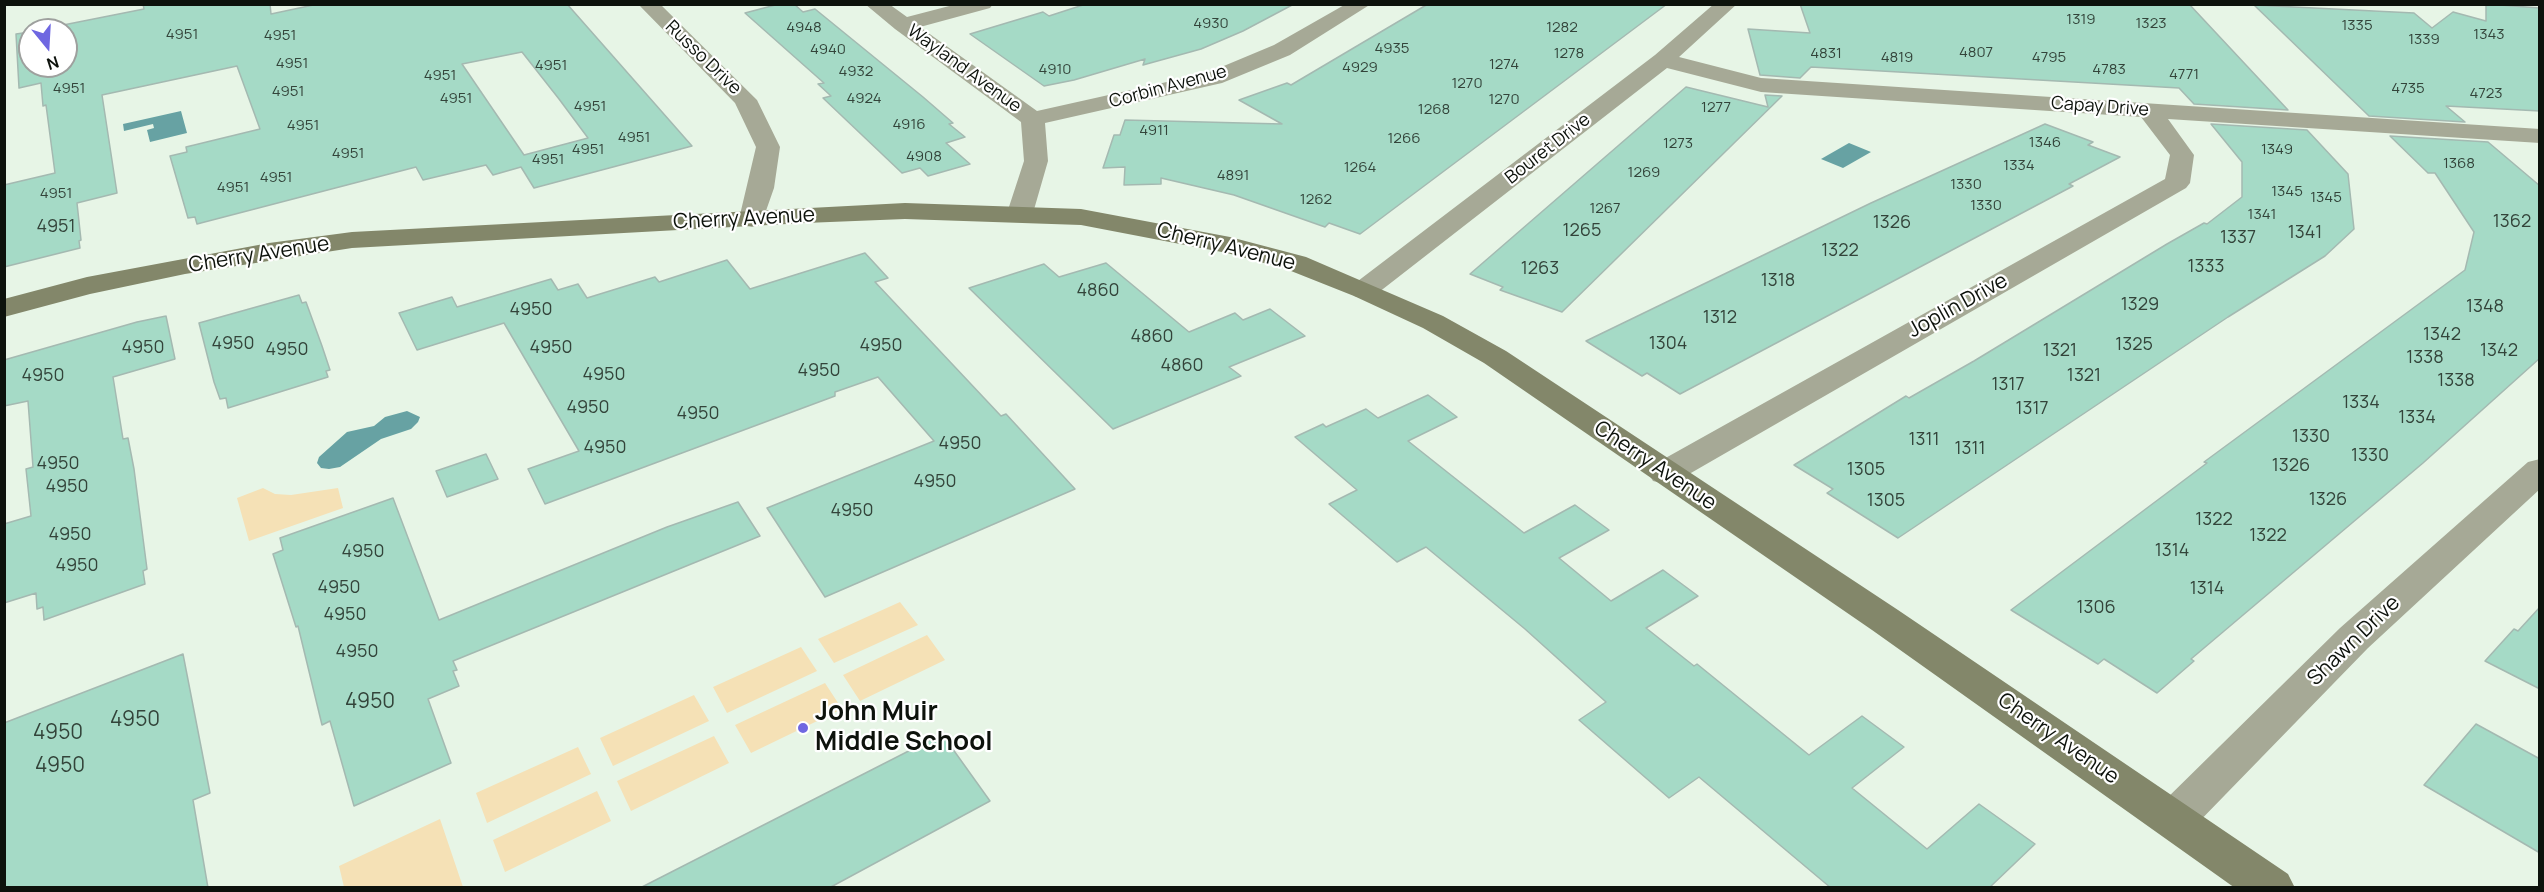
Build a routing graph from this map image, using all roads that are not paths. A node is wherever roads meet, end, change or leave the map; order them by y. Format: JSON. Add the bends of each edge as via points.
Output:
{"nodes":[{"id":1,"x":648,"y":4,"type":"edge"},
{"id":2,"x":875,"y":4,"type":"edge"},
{"id":3,"x":983,"y":4,"type":"edge"},
{"id":4,"x":1361,"y":4,"type":"edge"},
{"id":5,"x":1727,"y":4,"type":"edge"},
{"id":6,"x":902,"y":25,"type":"junction"},
{"id":7,"x":1663,"y":60,"type":"junction"},
{"id":8,"x":2146,"y":110,"type":"junction"},
{"id":9,"x":1034,"y":119,"type":"junction"},
{"id":10,"x":2539,"y":136,"type":"edge"},
{"id":11,"x":1020,"y":213,"type":"junction"},
{"id":12,"x":752,"y":219,"type":"junction"},
{"id":13,"x":1364,"y":290,"type":"junction"},
{"id":14,"x":4,"y":308,"type":"edge"},
{"id":15,"x":2540,"y":470,"type":"edge"},
{"id":16,"x":1665,"y":473,"type":"junction"},
{"id":17,"x":2174,"y":819,"type":"junction"},
{"id":18,"x":2272,"y":888,"type":"edge"}],
"edges":[{"from":1,"to":12,"type":"street","name":"Russo Drive","via":[[745,100],[768,147]]},
{"from":2,"to":6,"type":"street","name":"Wayland Avenue"},
{"from":3,"to":6,"type":"street"},
{"from":4,"to":9,"type":"street","name":"Corbin Avenue","via":[[1282,50],[1214,78]]},
{"from":5,"to":7,"type":"street","name":"Bouret Drive"},
{"from":6,"to":9,"type":"street","name":"Wayland Avenue"},
{"from":7,"to":8,"type":"street","name":"Capay Drive","via":[[1761,85]]},
{"from":7,"to":13,"type":"street","name":"Bouret Drive"},
{"from":8,"to":10,"type":"street","name":"Capay Drive"},
{"from":8,"to":16,"type":"street","name":"Joplin Drive","via":[[2182,155],[2177,183]]},
{"from":9,"to":11,"type":"street","name":"Wayland Avenue","via":[[1036,161]]},
{"from":11,"to":12,"type":"street","name":"Cherry Avenue","via":[[905,211]]},
{"from":11,"to":13,"type":"street","name":"Cherry Avenue","via":[[1081,217],[1184,235],[1296,263]]},
{"from":12,"to":14,"type":"street","name":"Cherry Avenue","via":[[352,240],[185,266]]},
{"from":13,"to":16,"type":"street","name":"Cherry Avenue","via":[[1495,357]]},
{"from":15,"to":17,"type":"street","name":"Shawn Drive","via":[[2354,638]]},
{"from":16,"to":17,"type":"street","name":"Cherry Avenue"},
{"from":17,"to":18,"type":"street","name":"Cherry Avenue"}]}
